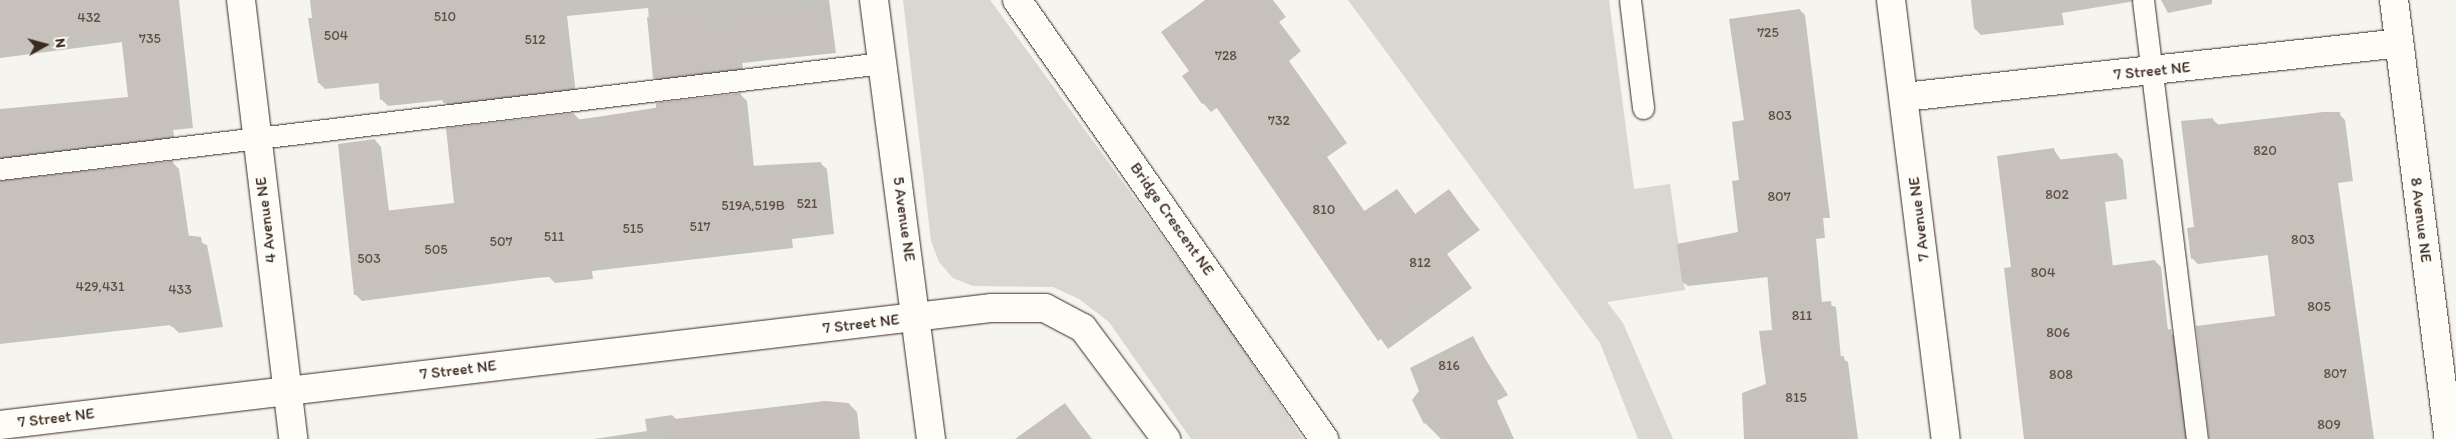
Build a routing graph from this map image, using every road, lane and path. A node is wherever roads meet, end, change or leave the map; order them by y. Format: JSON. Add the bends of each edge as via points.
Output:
{"nodes":[{"id":1,"x":241,"y":0,"type":"edge"},
{"id":2,"x":874,"y":0,"type":"edge"},
{"id":3,"x":1017,"y":0,"type":"edge"},
{"id":4,"x":1630,"y":0,"type":"edge"},
{"id":5,"x":1891,"y":0,"type":"edge"},
{"id":6,"x":2143,"y":0,"type":"edge"},
{"id":7,"x":2394,"y":0,"type":"edge"},
{"id":8,"x":2399,"y":43,"type":"junction"},
{"id":9,"x":882,"y":63,"type":"junction"},
{"id":10,"x":2152,"y":72,"type":"junction"},
{"id":11,"x":1904,"y":97,"type":"junction"},
{"id":12,"x":1643,"y":108,"type":"dead end"},
{"id":13,"x":256,"y":137,"type":"junction"},
{"id":14,"x":0,"y":169,"type":"edge"},
{"id":15,"x":917,"y":317,"type":"junction"},
{"id":16,"x":287,"y":390,"type":"junction"},
{"id":17,"x":0,"y":425,"type":"edge"},
{"id":18,"x":293,"y":439,"type":"edge"},
{"id":19,"x":931,"y":439,"type":"edge"},
{"id":20,"x":1166,"y":439,"type":"edge"},
{"id":21,"x":1324,"y":439,"type":"edge"},
{"id":22,"x":1946,"y":439,"type":"edge"},
{"id":23,"x":2197,"y":439,"type":"edge"},
{"id":24,"x":2449,"y":439,"type":"edge"}],
"edges":[{"from":1,"to":13,"type":"street","name":"4 Avenue NE"},
{"from":2,"to":9,"type":"street","name":"5 Avenue NE"},
{"from":3,"to":21,"type":"street","name":"Bridge Crescent NE"},
{"from":4,"to":12,"type":"lane"},
{"from":5,"to":11,"type":"street","name":"7 Avenue NE"},
{"from":6,"to":10,"type":"lane"},
{"from":7,"to":8,"type":"street","name":"8 Avenue NE"},
{"from":8,"to":10,"type":"street","name":"7 Street NE"},
{"from":8,"to":24,"type":"street","name":"8 Avenue NE"},
{"from":9,"to":13,"type":"lane"},
{"from":9,"to":15,"type":"street","name":"5 Avenue NE"},
{"from":10,"to":11,"type":"street","name":"7 Street NE"},
{"from":10,"to":23,"type":"lane"},
{"from":11,"to":22,"type":"street","name":"7 Avenue NE"},
{"from":13,"to":14,"type":"lane"},
{"from":13,"to":16,"type":"street","name":"4 Avenue NE"},
{"from":15,"to":16,"type":"street","name":"7 Street NE"},
{"from":15,"to":19,"type":"street","name":"5 Avenue NE"},
{"from":15,"to":20,"type":"street","via":[[992,308],[1045,308],[1083,328]]},
{"from":16,"to":17,"type":"street","name":"7 Street NE"},
{"from":16,"to":18,"type":"street","name":"4 Avenue NE"}]}
